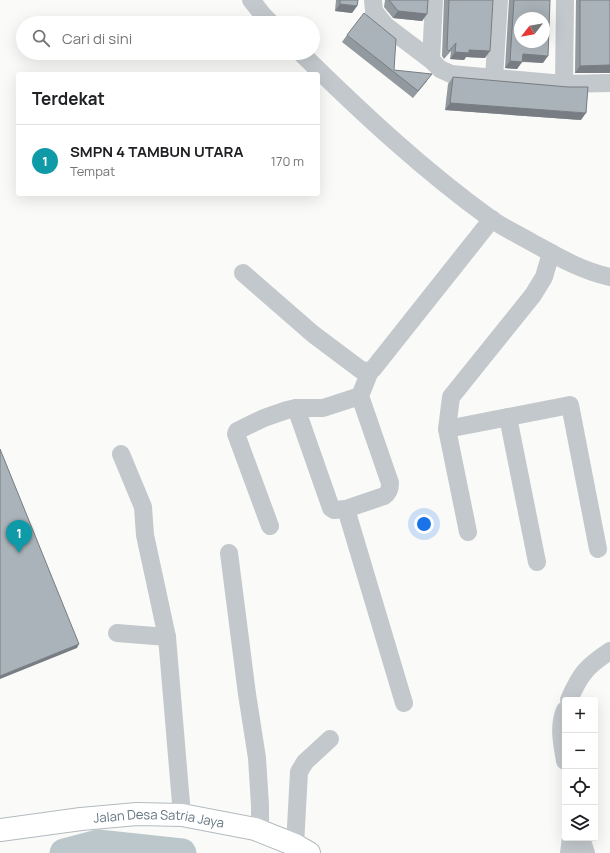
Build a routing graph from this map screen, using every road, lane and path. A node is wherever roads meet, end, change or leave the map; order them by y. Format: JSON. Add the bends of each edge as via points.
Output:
{"nodes":[{"id":1,"x":251,"y":0,"type":"edge"},
{"id":2,"x":373,"y":0,"type":"edge"},
{"id":3,"x":434,"y":0,"type":"edge"},
{"id":4,"x":498,"y":0,"type":"edge"},
{"id":5,"x":565,"y":0,"type":"edge"},
{"id":6,"x":264,"y":16,"type":"edge"},
{"id":7,"x":308,"y":60,"type":"edge"},
{"id":8,"x":431,"y":60,"type":"junction"},
{"id":9,"x":494,"y":78,"type":"junction"},
{"id":10,"x":564,"y":84,"type":"junction"},
{"id":11,"x":610,"y":84,"type":"edge"},
{"id":12,"x":492,"y":220,"type":"junction"},
{"id":13,"x":550,"y":253,"type":"junction"},
{"id":14,"x":243,"y":273,"type":"dead end"},
{"id":15,"x":610,"y":277,"type":"edge"},
{"id":16,"x":370,"y":370,"type":"junction"},
{"id":17,"x":360,"y":396,"type":"junction"},
{"id":18,"x":296,"y":408,"type":"junction"},
{"id":19,"x":508,"y":417,"type":"junction"},
{"id":20,"x":448,"y":429,"type":"junction"},
{"id":21,"x":121,"y":454,"type":"dead end"},
{"id":22,"x":346,"y":509,"type":"junction"},
{"id":23,"x":270,"y":526,"type":"dead end"},
{"id":24,"x":468,"y":532,"type":"dead end"},
{"id":25,"x":598,"y":549,"type":"dead end"},
{"id":26,"x":229,"y":553,"type":"dead end"},
{"id":27,"x":537,"y":562,"type":"dead end"},
{"id":28,"x":117,"y":634,"type":"dead end"},
{"id":29,"x":167,"y":637,"type":"junction"},
{"id":30,"x":610,"y":650,"type":"edge"},
{"id":31,"x":570,"y":697,"type":"edge"},
{"id":32,"x":404,"y":703,"type":"dead end"},
{"id":33,"x":562,"y":717,"type":"edge"},
{"id":34,"x":330,"y":739,"type":"dead end"},
{"id":35,"x":562,"y":741,"type":"edge"},
{"id":36,"x":182,"y":814,"type":"junction"},
{"id":37,"x":1,"y":827,"type":"edge"},
{"id":38,"x":260,"y":831,"type":"junction"},
{"id":39,"x":571,"y":841,"type":"edge"},
{"id":40,"x":582,"y":841,"type":"edge"},
{"id":41,"x":302,"y":849,"type":"edge"},
{"id":42,"x":569,"y":853,"type":"edge"},
{"id":43,"x":586,"y":853,"type":"edge"}],
"edges":[{"from":1,"to":6,"type":"street"},
{"from":2,"to":8,"type":"street","via":[[374,11],[386,26]]},
{"from":3,"to":8,"type":"street"},
{"from":4,"to":9,"type":"street"},
{"from":5,"to":10,"type":"street"},
{"from":7,"to":12,"type":"street","via":[[424,166]]},
{"from":8,"to":9,"type":"street","via":[[440,69],[451,74]]},
{"from":9,"to":10,"type":"street"},
{"from":10,"to":11,"type":"street"},
{"from":12,"to":13,"type":"street"},
{"from":12,"to":16,"type":"street"},
{"from":13,"to":15,"type":"street","via":[[566,262]]},
{"from":13,"to":20,"type":"street","via":[[544,277],[533,295],[451,397]]},
{"from":14,"to":16,"type":"street","via":[[313,334],[362,370]]},
{"from":16,"to":17,"type":"street"},
{"from":17,"to":18,"type":"street","via":[[323,408]]},
{"from":17,"to":22,"type":"street","via":[[390,488],[384,496]]},
{"from":18,"to":22,"type":"street","via":[[331,508]]},
{"from":18,"to":23,"type":"street","via":[[264,418],[236,433]]},
{"from":19,"to":20,"type":"street"},
{"from":19,"to":25,"type":"street","via":[[570,405]]},
{"from":19,"to":27,"type":"street"},
{"from":20,"to":24,"type":"street"},
{"from":21,"to":29,"type":"street","via":[[143,507],[145,535]]},
{"from":22,"to":32,"type":"street"},
{"from":26,"to":38,"type":"street","via":[[257,758]]},
{"from":28,"to":29,"type":"street"},
{"from":29,"to":36,"type":"street"},
{"from":30,"to":31,"type":"street","via":[[583,672]]},
{"from":33,"to":35,"type":"street"},
{"from":34,"to":41,"type":"street","via":[[305,762],[299,772]]},
{"from":36,"to":37,"type":"street","name":"Jalan Desa Satria Jaya","via":[[137,814]]},
{"from":36,"to":38,"type":"street","name":"Jalan Desa Satria Jaya"},
{"from":38,"to":41,"type":"street","name":"Jalan Desa Satria Jaya"},
{"from":39,"to":42,"type":"street"},
{"from":40,"to":43,"type":"street"}]}
